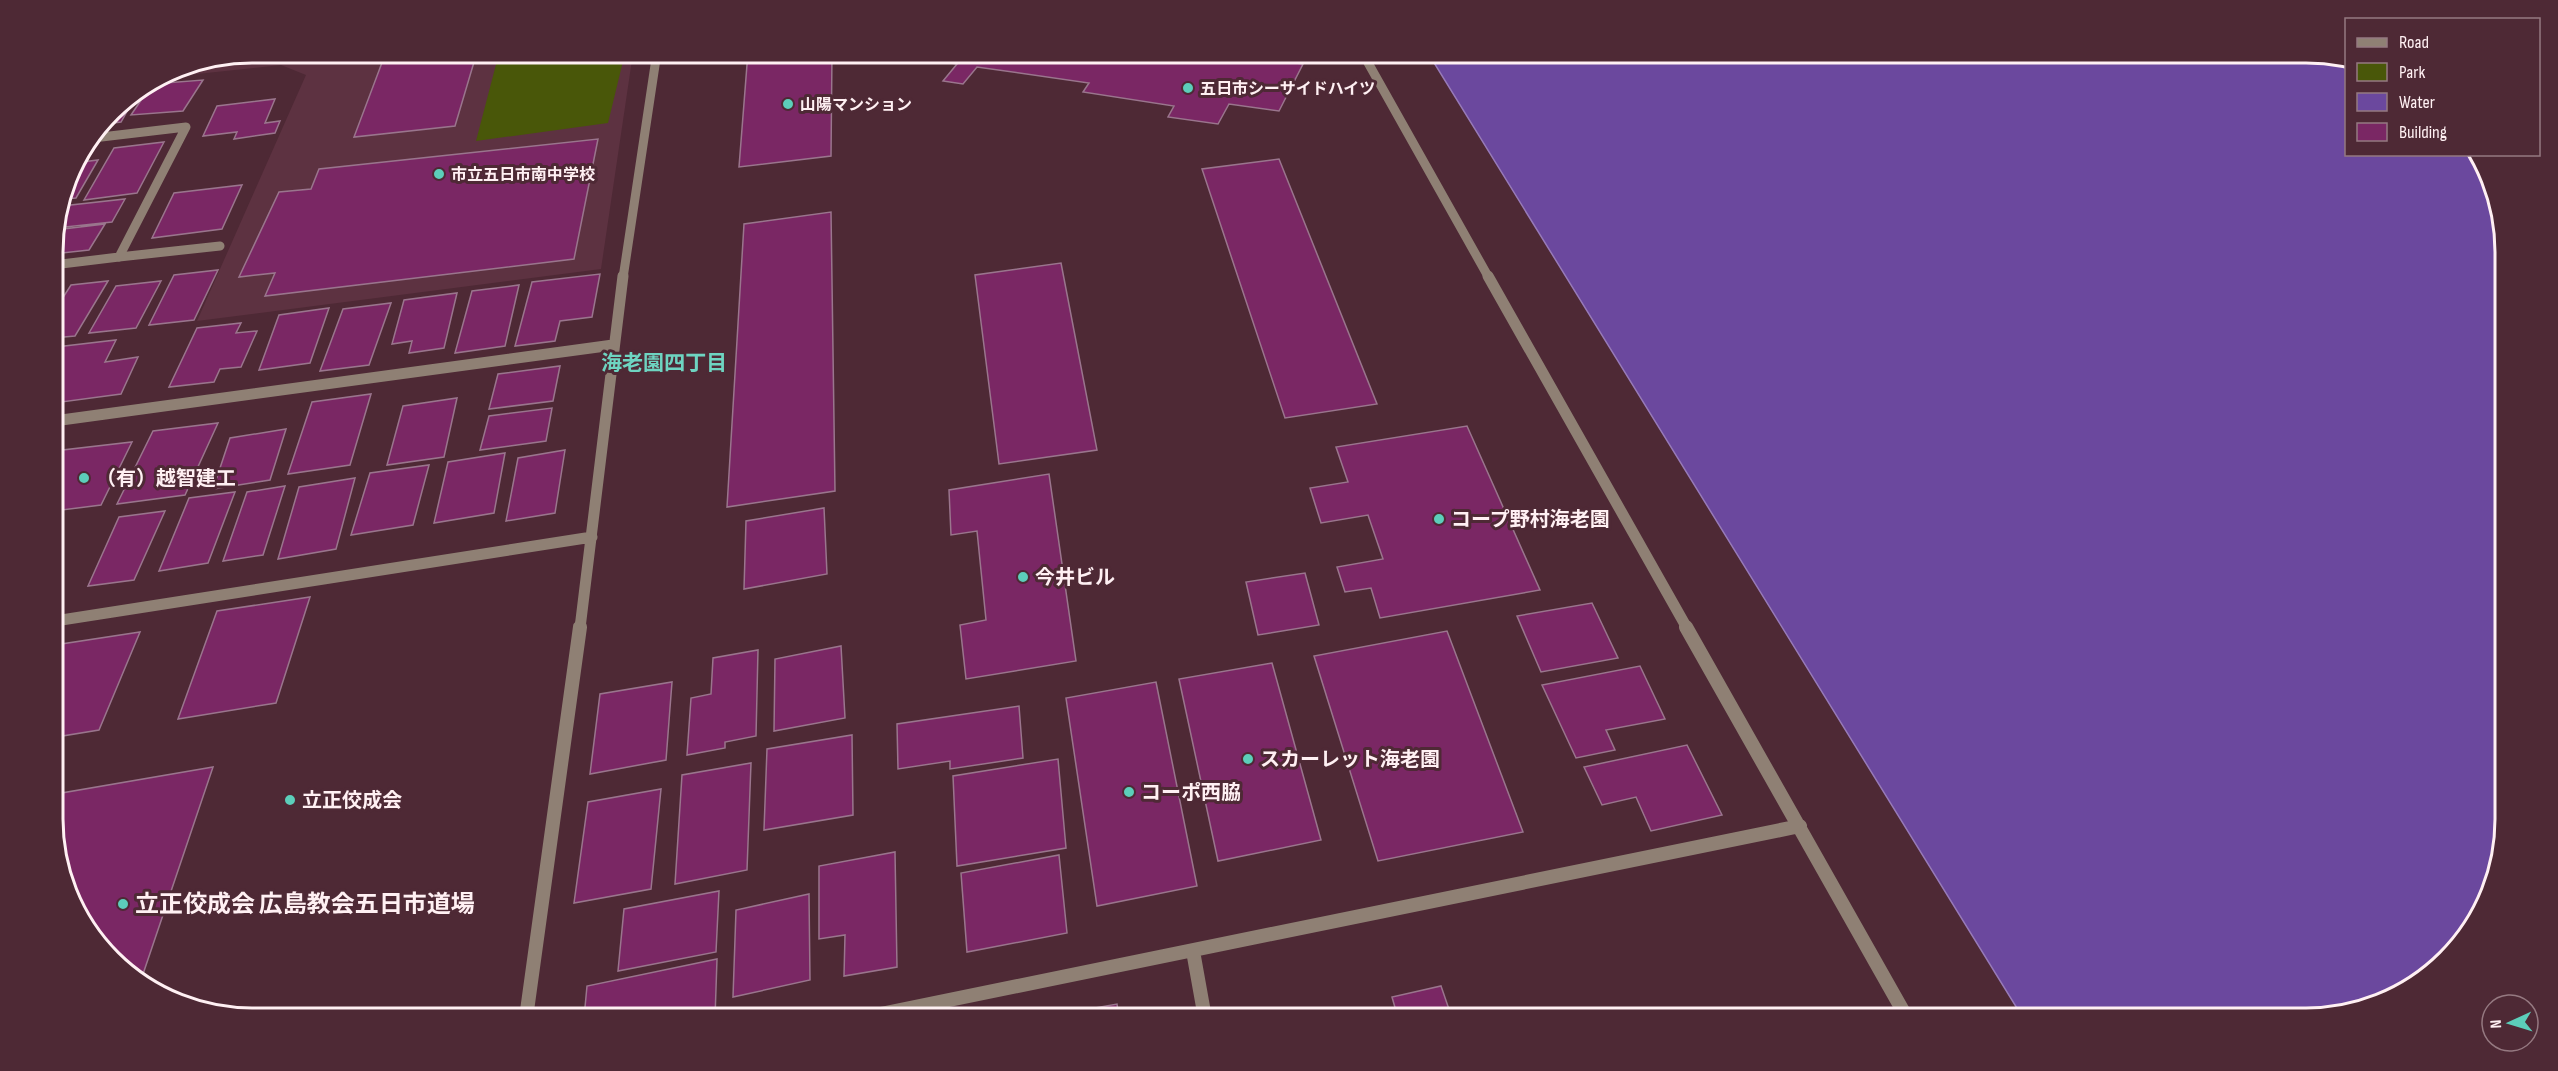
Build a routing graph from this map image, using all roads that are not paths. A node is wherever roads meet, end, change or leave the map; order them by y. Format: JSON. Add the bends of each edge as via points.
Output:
{"nodes":[{"id":1,"x":655,"y":63,"type":"edge"},
{"id":2,"x":1368,"y":63,"type":"edge"},
{"id":3,"x":102,"y":137,"type":"edge"},
{"id":4,"x":220,"y":246,"type":"dead end"},
{"id":5,"x":119,"y":257,"type":"junction"},
{"id":6,"x":63,"y":264,"type":"edge"},
{"id":7,"x":613,"y":345,"type":"junction"},
{"id":8,"x":63,"y":420,"type":"edge"},
{"id":9,"x":592,"y":537,"type":"junction"},
{"id":10,"x":63,"y":620,"type":"edge"},
{"id":11,"x":1800,"y":826,"type":"junction"},
{"id":12,"x":1193,"y":951,"type":"junction"},
{"id":13,"x":527,"y":1008,"type":"edge"},
{"id":14,"x":911,"y":1008,"type":"edge"},
{"id":15,"x":1203,"y":1008,"type":"edge"},
{"id":16,"x":1901,"y":1008,"type":"edge"}],
"edges":[{"from":1,"to":7,"type":"street"},
{"from":2,"to":11,"type":"street"},
{"from":3,"to":5,"type":"street","via":[[186,127]]},
{"from":4,"to":5,"type":"street"},
{"from":5,"to":6,"type":"street"},
{"from":7,"to":8,"type":"street"},
{"from":7,"to":9,"type":"street"},
{"from":9,"to":10,"type":"street"},
{"from":9,"to":13,"type":"street"},
{"from":11,"to":12,"type":"street"},
{"from":11,"to":16,"type":"street"},
{"from":12,"to":14,"type":"street"},
{"from":12,"to":15,"type":"street"}]}
